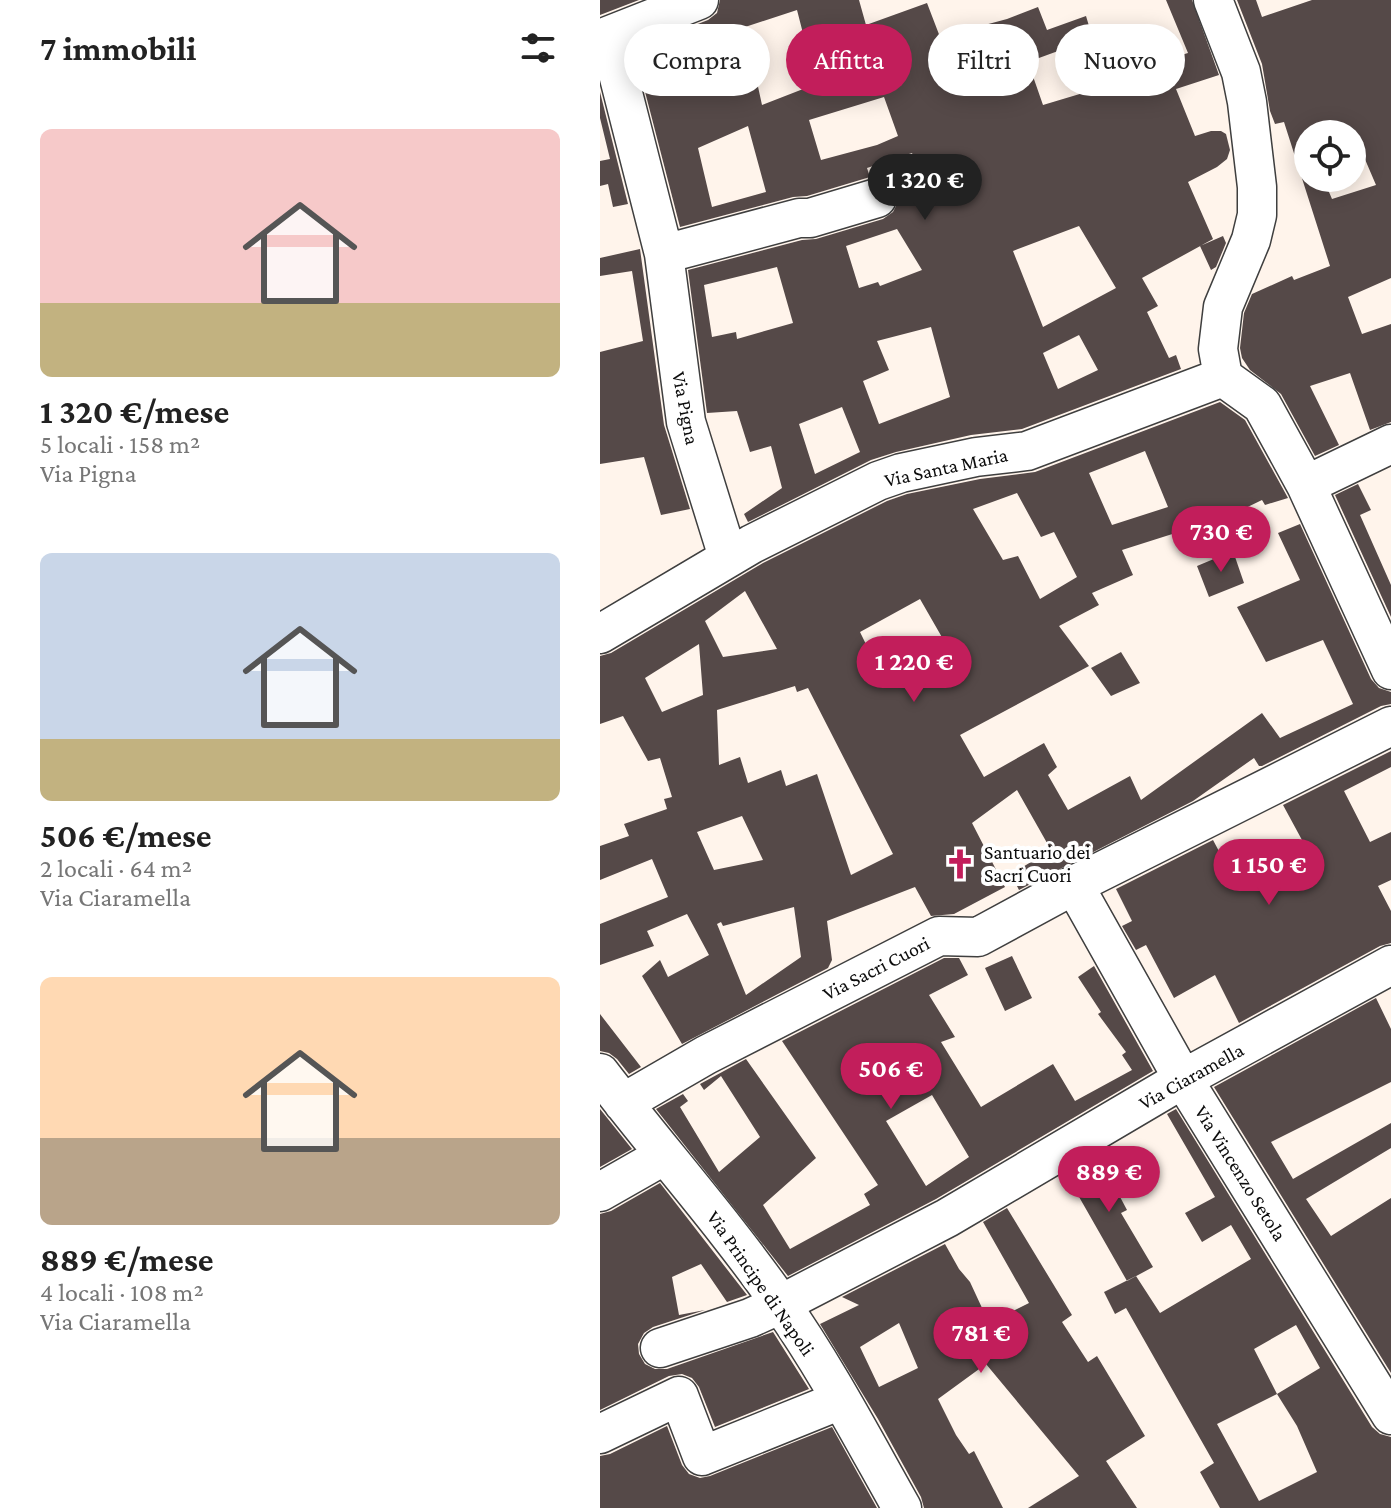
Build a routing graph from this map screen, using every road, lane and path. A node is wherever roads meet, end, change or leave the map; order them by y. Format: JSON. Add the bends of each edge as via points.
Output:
{"nodes":[{"id":1,"x":699,"y":0,"type":"edge"},
{"id":2,"x":1213,"y":0,"type":"edge"},
{"id":3,"x":602,"y":38,"type":"edge"},
{"id":4,"x":877,"y":198,"type":"dead end"},
{"id":5,"x":664,"y":254,"type":"junction"},
{"id":6,"x":1223,"y":377,"type":"junction"},
{"id":7,"x":1391,"y":444,"type":"edge"},
{"id":8,"x":1306,"y":485,"type":"junction"},
{"id":9,"x":728,"y":557,"type":"junction"},
{"id":10,"x":600,"y":634,"type":"edge"},
{"id":11,"x":1391,"y":670,"type":"edge"},
{"id":12,"x":1391,"y":726,"type":"edge"},
{"id":13,"x":1074,"y":885,"type":"junction"},
{"id":14,"x":1391,"y":965,"type":"edge"},
{"id":15,"x":1183,"y":1079,"type":"junction"},
{"id":16,"x":610,"y":1093,"type":"edge"},
{"id":17,"x":665,"y":1155,"type":"junction"},
{"id":18,"x":600,"y":1192,"type":"edge"},
{"id":19,"x":781,"y":1304,"type":"junction"},
{"id":20,"x":660,"y":1348,"type":"dead end"},
{"id":21,"x":841,"y":1400,"type":"junction"},
{"id":22,"x":1391,"y":1415,"type":"edge"},
{"id":23,"x":600,"y":1434,"type":"edge"},
{"id":24,"x":902,"y":1508,"type":"edge"}],
"edges":[{"from":1,"to":3,"type":"street"},
{"from":2,"to":6,"type":"street","via":[[1241,72],[1257,187],[1251,240],[1223,307],[1218,349]]},
{"from":3,"to":5,"type":"street","name":"Via Pigna","via":[[613,54]]},
{"from":4,"to":5,"type":"street"},
{"from":5,"to":9,"type":"street","name":"Via Pigna","via":[[686,422]]},
{"from":6,"to":8,"type":"street","via":[[1262,405]]},
{"from":6,"to":9,"type":"street","name":"Via Santa Maria","via":[[1027,451],[976,457],[878,481]]},
{"from":7,"to":8,"type":"street"},
{"from":8,"to":11,"type":"street"},
{"from":9,"to":10,"type":"street","name":"Via Santa Maria"},
{"from":12,"to":13,"type":"street","name":"Via Sacri Cuori"},
{"from":13,"to":15,"type":"street","name":"Via Vincenzo Setola"},
{"from":13,"to":16,"type":"street","name":"Via Sacri Cuori","via":[[978,937],[939,936],[706,1055]]},
{"from":14,"to":15,"type":"street","name":"Via Ciaramella"},
{"from":15,"to":19,"type":"street","name":"Via Ciaramella","via":[[947,1218]]},
{"from":15,"to":22,"type":"street","name":"Via Vincenzo Setola"},
{"from":16,"to":17,"type":"street","name":"Via Principe di Napoli"},
{"from":17,"to":18,"type":"street"},
{"from":17,"to":19,"type":"street","name":"Via Principe di Napoli"},
{"from":19,"to":20,"type":"street","name":"Via Ciaramella"},
{"from":19,"to":21,"type":"street","name":"Via Principe di Napoli"},
{"from":21,"to":23,"type":"street","via":[[702,1456],[679,1396]]},
{"from":21,"to":24,"type":"street","name":"Via Principe di Napoli"}]}
